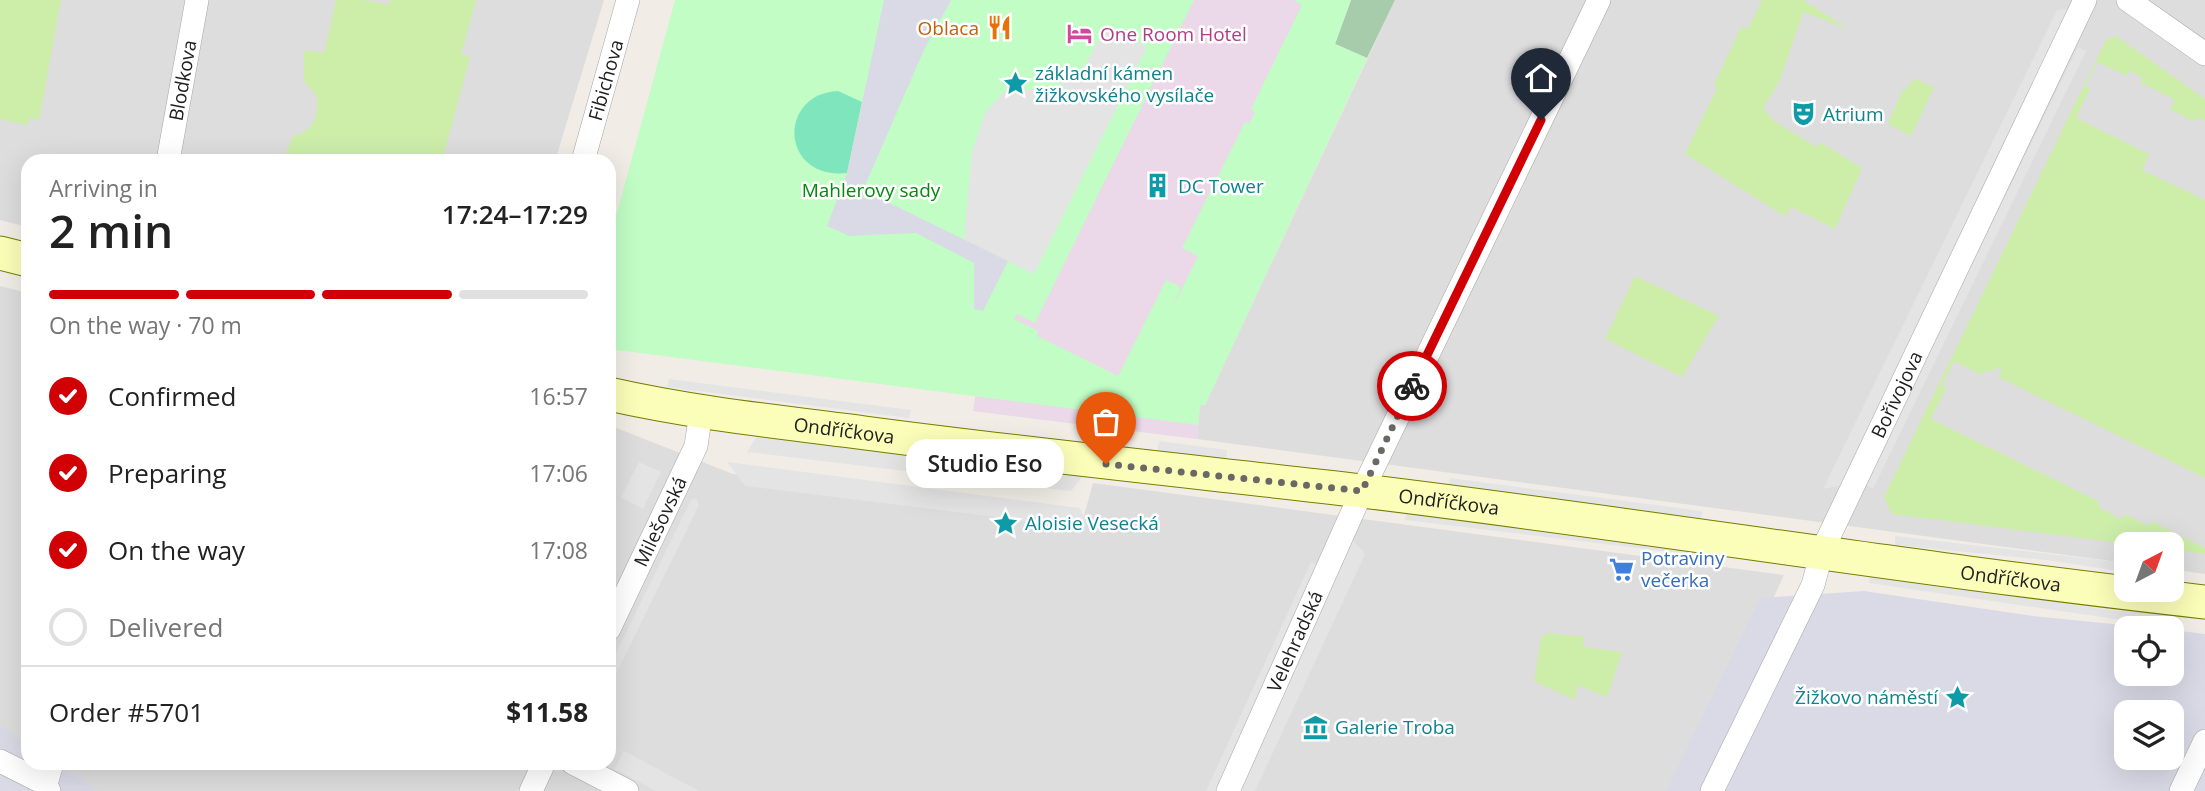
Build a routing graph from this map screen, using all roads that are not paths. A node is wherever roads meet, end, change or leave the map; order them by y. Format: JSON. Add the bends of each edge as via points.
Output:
{"nodes":[{"id":1,"x":197,"y":0,"type":"edge"},
{"id":2,"x":628,"y":0,"type":"edge"},
{"id":3,"x":1599,"y":0,"type":"edge"},
{"id":4,"x":2085,"y":0,"type":"edge"},
{"id":5,"x":2128,"y":0,"type":"edge"},
{"id":6,"x":2205,"y":54,"type":"edge"},
{"id":7,"x":169,"y":154,"type":"edge"},
{"id":8,"x":585,"y":154,"type":"edge"},
{"id":9,"x":0,"y":253,"type":"edge"},
{"id":10,"x":21,"y":258,"type":"edge"},
{"id":11,"x":616,"y":395,"type":"edge"},
{"id":12,"x":701,"y":412,"type":"junction"},
{"id":13,"x":1362,"y":491,"type":"junction"},
{"id":14,"x":1822,"y":551,"type":"junction"},
{"id":15,"x":2205,"y":602,"type":"edge"},
{"id":16,"x":616,"y":614,"type":"edge"},
{"id":17,"x":2205,"y":741,"type":"edge"},
{"id":18,"x":0,"y":761,"type":"edge"},
{"id":19,"x":21,"y":769,"type":"edge"},
{"id":20,"x":24,"y":770,"type":"edge"},
{"id":21,"x":541,"y":770,"type":"edge"},
{"id":22,"x":586,"y":770,"type":"edge"},
{"id":23,"x":49,"y":779,"type":"edge"},
{"id":24,"x":531,"y":791,"type":"edge"},
{"id":25,"x":627,"y":791,"type":"edge"},
{"id":26,"x":1228,"y":791,"type":"edge"},
{"id":27,"x":1712,"y":791,"type":"edge"},
{"id":28,"x":2181,"y":791,"type":"edge"}],
"edges":[{"from":1,"to":7,"type":"street","name":"Blodkova"},
{"from":2,"to":8,"type":"street","name":"Fibichova"},
{"from":3,"to":13,"type":"street","name":"Velehradská"},
{"from":4,"to":14,"type":"street","name":"Bořivojova"},
{"from":5,"to":6,"type":"street"},
{"from":9,"to":10,"type":"street"},
{"from":11,"to":12,"type":"street","name":"Ondříčkova"},
{"from":12,"to":13,"type":"street","name":"Ondříčkova"},
{"from":12,"to":16,"type":"street","name":"Milešovská","via":[[692,457]]},
{"from":13,"to":14,"type":"street","name":"Ondříčkova"},
{"from":13,"to":26,"type":"street","name":"Velehradská"},
{"from":14,"to":15,"type":"street","name":"Ondříčkova"},
{"from":14,"to":27,"type":"street","name":"Bořivojova","via":[[1813,585]]},
{"from":17,"to":28,"type":"street"},
{"from":18,"to":19,"type":"street"},
{"from":20,"to":23,"type":"street"},
{"from":21,"to":24,"type":"street"},
{"from":22,"to":25,"type":"street"}]}
